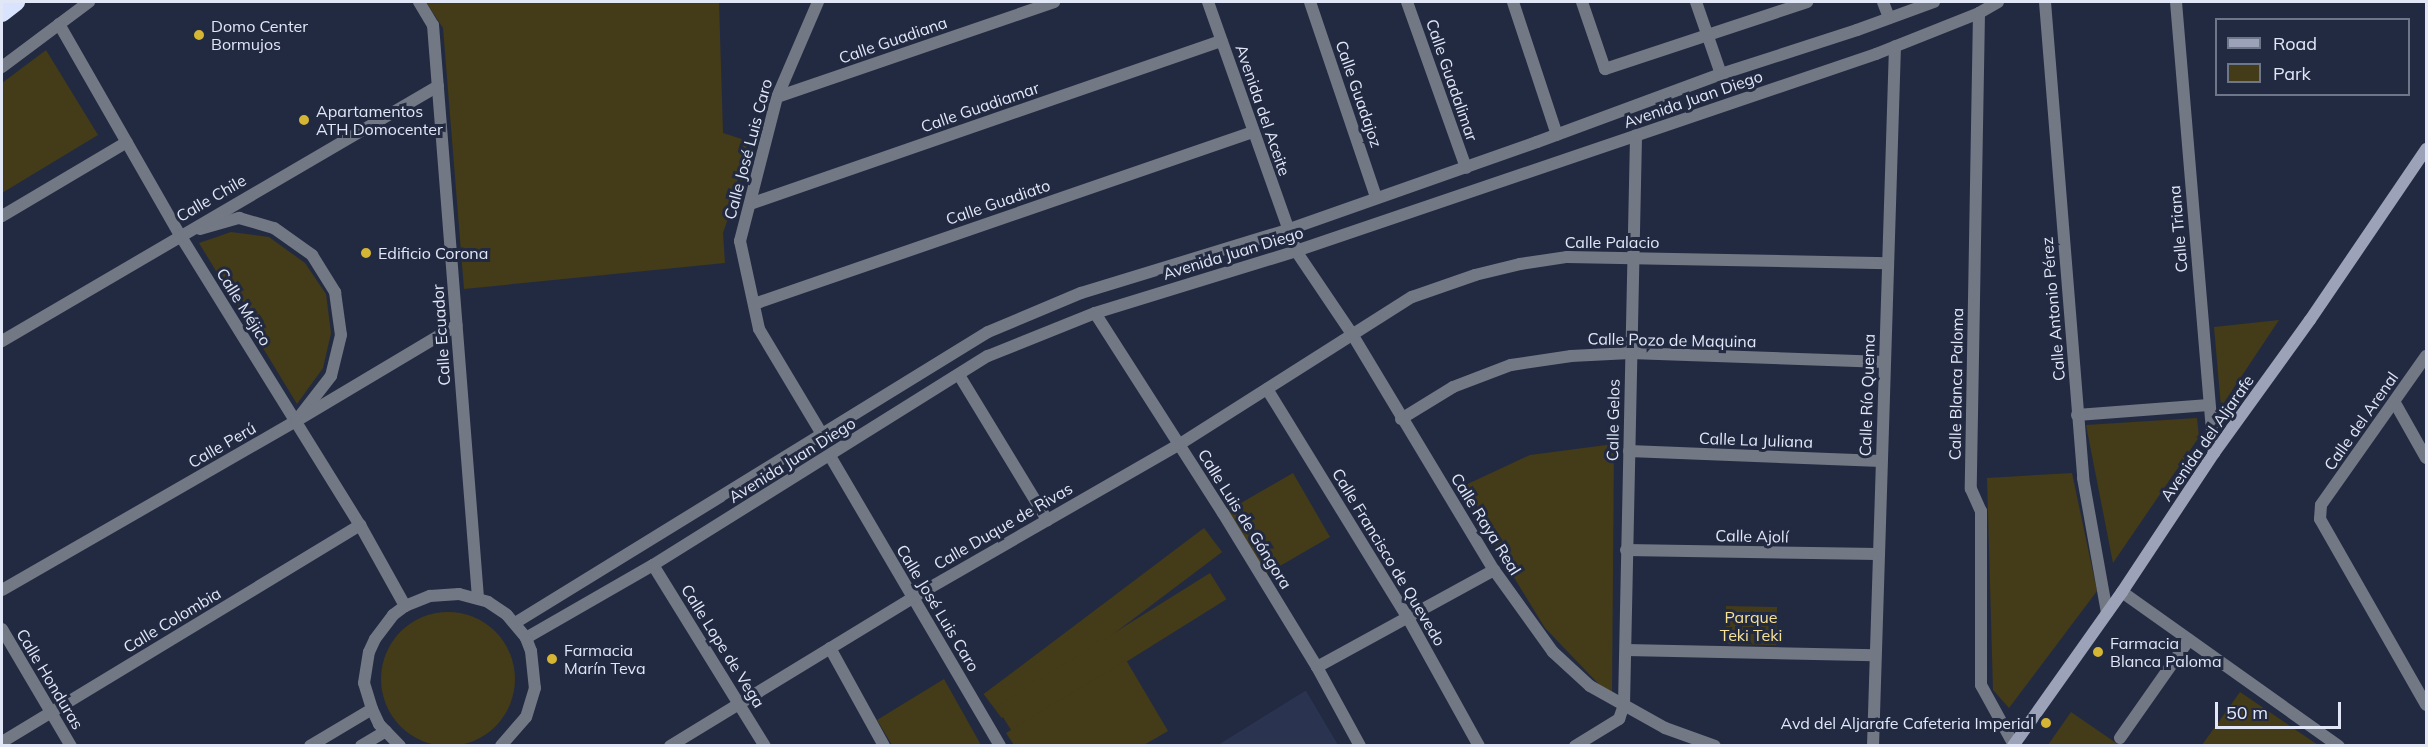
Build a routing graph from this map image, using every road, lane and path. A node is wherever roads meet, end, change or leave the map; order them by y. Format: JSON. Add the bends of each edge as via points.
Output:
{"nodes":[{"id":1,"x":16,"y":2,"type":"edge"},
{"id":2,"x":89,"y":2,"type":"edge"},
{"id":3,"x":419,"y":2,"type":"edge"},
{"id":4,"x":818,"y":2,"type":"edge"},
{"id":5,"x":1054,"y":2,"type":"edge"},
{"id":6,"x":1208,"y":2,"type":"edge"},
{"id":7,"x":1310,"y":2,"type":"edge"},
{"id":8,"x":1407,"y":2,"type":"edge"},
{"id":9,"x":1513,"y":2,"type":"edge"},
{"id":10,"x":1582,"y":2,"type":"edge"},
{"id":11,"x":1696,"y":2,"type":"edge"},
{"id":12,"x":1807,"y":2,"type":"edge"},
{"id":13,"x":1883,"y":2,"type":"edge"},
{"id":14,"x":1934,"y":2,"type":"edge"},
{"id":15,"x":1998,"y":2,"type":"edge"},
{"id":16,"x":2045,"y":2,"type":"edge"},
{"id":17,"x":2176,"y":2,"type":"edge"},
{"id":18,"x":1979,"y":12,"type":"junction"},
{"id":19,"x":2,"y":13,"type":"edge"},
{"id":20,"x":1889,"y":18,"type":"junction"},
{"id":21,"x":59,"y":24,"type":"junction"},
{"id":22,"x":1707,"y":35,"type":"junction"},
{"id":23,"x":1222,"y":41,"type":"junction"},
{"id":24,"x":1895,"y":46,"type":"junction"},
{"id":25,"x":2,"y":67,"type":"edge"},
{"id":26,"x":1720,"y":74,"type":"junction"},
{"id":27,"x":438,"y":86,"type":"junction"},
{"id":28,"x":777,"y":97,"type":"junction"},
{"id":29,"x":1253,"y":132,"type":"junction"},
{"id":30,"x":1557,"y":135,"type":"junction"},
{"id":31,"x":1636,"y":135,"type":"junction"},
{"id":32,"x":127,"y":142,"type":"junction"},
{"id":33,"x":2427,"y":149,"type":"edge"},
{"id":34,"x":1466,"y":168,"type":"junction"},
{"id":35,"x":1377,"y":197,"type":"junction"},
{"id":36,"x":750,"y":204,"type":"junction"},
{"id":37,"x":2,"y":216,"type":"edge"},
{"id":38,"x":1287,"y":230,"type":"junction"},
{"id":39,"x":180,"y":235,"type":"junction"},
{"id":40,"x":1296,"y":252,"type":"junction"},
{"id":41,"x":1633,"y":257,"type":"junction"},
{"id":42,"x":1888,"y":263,"type":"junction"},
{"id":43,"x":754,"y":304,"type":"junction"},
{"id":44,"x":1095,"y":313,"type":"junction"},
{"id":45,"x":457,"y":325,"type":"junction"},
{"id":46,"x":1352,"y":334,"type":"junction"},
{"id":47,"x":2,"y":341,"type":"edge"},
{"id":48,"x":1630,"y":353,"type":"junction"},
{"id":49,"x":2427,"y":356,"type":"edge"},
{"id":50,"x":1885,"y":362,"type":"junction"},
{"id":51,"x":959,"y":375,"type":"junction"},
{"id":52,"x":1267,"y":389,"type":"junction"},
{"id":53,"x":2395,"y":404,"type":"junction"},
{"id":54,"x":2209,"y":405,"type":"junction"},
{"id":55,"x":2078,"y":415,"type":"junction"},
{"id":56,"x":1401,"y":419,"type":"junction"},
{"id":57,"x":296,"y":421,"type":"junction"},
{"id":58,"x":823,"y":435,"type":"junction"},
{"id":59,"x":1180,"y":444,"type":"junction"},
{"id":60,"x":1629,"y":451,"type":"junction"},
{"id":61,"x":2214,"y":453,"type":"junction"},
{"id":62,"x":830,"y":456,"type":"junction"},
{"id":63,"x":2427,"y":458,"type":"edge"},
{"id":64,"x":1881,"y":461,"type":"junction"},
{"id":65,"x":1047,"y":520,"type":"junction"},
{"id":66,"x":360,"y":525,"type":"junction"},
{"id":67,"x":1626,"y":550,"type":"junction"},
{"id":68,"x":1878,"y":554,"type":"junction"},
{"id":69,"x":653,"y":565,"type":"junction"},
{"id":70,"x":1494,"y":570,"type":"junction"},
{"id":71,"x":2,"y":590,"type":"edge"},
{"id":72,"x":2122,"y":592,"type":"junction"},
{"id":73,"x":478,"y":598,"type":"junction"},
{"id":74,"x":912,"y":598,"type":"junction"},
{"id":75,"x":405,"y":606,"type":"junction"},
{"id":76,"x":2107,"y":613,"type":"junction"},
{"id":77,"x":1408,"y":618,"type":"junction"},
{"id":78,"x":515,"y":623,"type":"junction"},
{"id":79,"x":2,"y":629,"type":"edge"},
{"id":80,"x":526,"y":638,"type":"junction"},
{"id":81,"x":2189,"y":640,"type":"junction"},
{"id":82,"x":830,"y":648,"type":"junction"},
{"id":83,"x":1626,"y":650,"type":"junction"},
{"id":84,"x":1875,"y":655,"type":"junction"},
{"id":85,"x":1317,"y":667,"type":"junction"},
{"id":86,"x":739,"y":703,"type":"junction"},
{"id":87,"x":1624,"y":705,"type":"junction"},
{"id":88,"x":2427,"y":705,"type":"edge"},
{"id":89,"x":372,"y":709,"type":"junction"},
{"id":90,"x":51,"y":712,"type":"junction"},
{"id":91,"x":386,"y":731,"type":"junction"},
{"id":92,"x":2120,"y":738,"type":"dead end"},
{"id":93,"x":2,"y":742,"type":"edge"},
{"id":94,"x":2014,"y":745,"type":"edge"},
{"id":95,"x":71,"y":746,"type":"edge"},
{"id":96,"x":310,"y":746,"type":"edge"},
{"id":97,"x":361,"y":746,"type":"edge"},
{"id":98,"x":400,"y":746,"type":"edge"},
{"id":99,"x":501,"y":746,"type":"edge"},
{"id":100,"x":670,"y":746,"type":"edge"},
{"id":101,"x":765,"y":746,"type":"edge"},
{"id":102,"x":884,"y":746,"type":"edge"},
{"id":103,"x":1000,"y":746,"type":"edge"},
{"id":104,"x":1360,"y":746,"type":"edge"},
{"id":105,"x":1479,"y":746,"type":"edge"},
{"id":106,"x":1575,"y":746,"type":"edge"},
{"id":107,"x":1714,"y":746,"type":"edge"},
{"id":108,"x":1873,"y":746,"type":"edge"},
{"id":109,"x":2338,"y":746,"type":"edge"}],
"edges":[{"from":1,"to":19,"type":"highway"},
{"from":2,"to":21,"type":"street"},
{"from":3,"to":27,"type":"street","name":"Calle Ecuador","via":[[433,25]]},
{"from":4,"to":28,"type":"street","name":"Calle José Luis Caro"},
{"from":5,"to":28,"type":"street","name":"Calle Guadiana"},
{"from":6,"to":23,"type":"street","name":"Avenida del Aceite"},
{"from":7,"to":35,"type":"street","name":"Calle Guadajoz"},
{"from":8,"to":34,"type":"street","name":"Calle Guadalimar"},
{"from":9,"to":30,"type":"street"},
{"from":10,"to":22,"type":"street","via":[[1605,69]]},
{"from":11,"to":22,"type":"street"},
{"from":12,"to":22,"type":"street"},
{"from":13,"to":20,"type":"street"},
{"from":14,"to":20,"type":"street","name":"Avenida Juan Diego"},
{"from":15,"to":18,"type":"street","name":"Avenida Juan Diego"},
{"from":16,"to":55,"type":"street","name":"Calle Antonio Pérez"},
{"from":17,"to":54,"type":"street","name":"Calle Triana"},
{"from":18,"to":24,"type":"street","name":"Avenida Juan Diego"},
{"from":18,"to":94,"type":"street","name":"Calle Blanca Paloma","via":[[1971,489],[1981,511],[1981,685]]},
{"from":20,"to":26,"type":"street","name":"Avenida Juan Diego"},
{"from":21,"to":25,"type":"street"},
{"from":21,"to":32,"type":"street","name":"Calle Méjico"},
{"from":22,"to":26,"type":"street"},
{"from":23,"to":29,"type":"street","name":"Avenida del Aceite"},
{"from":23,"to":36,"type":"street","name":"Calle Guadiamar"},
{"from":24,"to":31,"type":"street","name":"Avenida Juan Diego"},
{"from":24,"to":42,"type":"street","name":"Calle Río Quema"},
{"from":26,"to":30,"type":"street","name":"Avenida Juan Diego"},
{"from":27,"to":39,"type":"street","name":"Calle Chile"},
{"from":27,"to":45,"type":"street","name":"Calle Ecuador"},
{"from":28,"to":36,"type":"street","name":"Calle José Luis Caro"},
{"from":29,"to":38,"type":"street","name":"Avenida del Aceite"},
{"from":29,"to":43,"type":"street","name":"Calle Guadiato"},
{"from":30,"to":34,"type":"street","name":"Avenida Juan Diego"},
{"from":31,"to":40,"type":"street","name":"Avenida Juan Diego"},
{"from":31,"to":41,"type":"street","name":"Calle Gelos"},
{"from":32,"to":37,"type":"street"},
{"from":32,"to":39,"type":"street","name":"Calle Méjico"},
{"from":33,"to":61,"type":"main road","name":"Avenida del Aljarafe"},
{"from":34,"to":35,"type":"street","name":"Avenida Juan Diego"},
{"from":35,"to":38,"type":"street","name":"Avenida Juan Diego"},
{"from":36,"to":43,"type":"street","name":"Calle José Luis Caro","via":[[740,241]]},
{"from":38,"to":40,"type":"street","name":"Avenida del Aceite"},
{"from":38,"to":58,"type":"street","name":"Avenida Juan Diego","via":[[1081,293],[987,332]]},
{"from":39,"to":47,"type":"street","name":"Calle Chile"},
{"from":39,"to":57,"type":"street","name":"Calle Méjico"},
{"from":39,"to":57,"type":"street","via":[[239,218],[274,228],[312,255],[335,292],[341,335],[332,376]]},
{"from":40,"to":44,"type":"street","name":"Avenida Juan Diego"},
{"from":40,"to":46,"type":"street","name":"Calle Raya Real"},
{"from":41,"to":42,"type":"street","name":"Calle Palacio"},
{"from":41,"to":46,"type":"street","name":"Calle Palacio","via":[[1567,256],[1475,275],[1412,297]]},
{"from":41,"to":48,"type":"street","name":"Calle Gelos"},
{"from":42,"to":50,"type":"street","name":"Calle Río Quema"},
{"from":43,"to":58,"type":"street","name":"Calle José Luis Caro","via":[[759,329]]},
{"from":44,"to":51,"type":"street","name":"Avenida Juan Diego","via":[[988,356]]},
{"from":44,"to":59,"type":"street","name":"Calle Luis de Góngora"},
{"from":45,"to":57,"type":"street","name":"Calle Perú"},
{"from":45,"to":73,"type":"street","name":"Calle Ecuador"},
{"from":46,"to":52,"type":"street","name":"Calle Duque de Rivas"},
{"from":46,"to":56,"type":"street","name":"Calle Raya Real"},
{"from":48,"to":50,"type":"street","name":"Calle Pozo de Maquina"},
{"from":48,"to":56,"type":"street","name":"Calle Pozo de Maquina","via":[[1570,356],[1511,365],[1453,387]]},
{"from":48,"to":60,"type":"street","name":"Calle Gelos"},
{"from":49,"to":53,"type":"street","name":"Calle del Arenal"},
{"from":50,"to":64,"type":"street","name":"Calle Río Quema"},
{"from":51,"to":62,"type":"street","name":"Avenida Juan Diego"},
{"from":51,"to":65,"type":"street"},
{"from":52,"to":59,"type":"street","name":"Calle Duque de Rivas"},
{"from":52,"to":77,"type":"street","name":"Calle Francisco de Quevedo"},
{"from":53,"to":63,"type":"street"},
{"from":53,"to":88,"type":"street","name":"Calle del Arenal","via":[[2321,505],[2320,519]]},
{"from":54,"to":55,"type":"street"},
{"from":54,"to":61,"type":"street","name":"Calle Triana"},
{"from":55,"to":76,"type":"street","name":"Calle Antonio Pérez","via":[[2083,478]]},
{"from":56,"to":70,"type":"street","name":"Calle Raya Real"},
{"from":57,"to":66,"type":"street","name":"Calle Méjico"},
{"from":57,"to":71,"type":"street","name":"Calle Perú"},
{"from":58,"to":78,"type":"street","name":"Avenida Juan Diego"},
{"from":59,"to":65,"type":"street","name":"Calle Duque de Rivas"},
{"from":59,"to":85,"type":"street","name":"Calle Luis de Góngora"},
{"from":60,"to":64,"type":"street","name":"Calle La Juliana"},
{"from":60,"to":67,"type":"street","name":"Calle Gelos"},
{"from":61,"to":72,"type":"main road","name":"Avenida del Aljarafe"},
{"from":62,"to":69,"type":"street","name":"Avenida Juan Diego"},
{"from":62,"to":74,"type":"street","name":"Calle José Luis Caro"},
{"from":64,"to":68,"type":"street","name":"Calle Río Quema"},
{"from":65,"to":74,"type":"street","name":"Calle Duque de Rivas"},
{"from":66,"to":75,"type":"street","name":"Calle Méjico"},
{"from":66,"to":90,"type":"street","name":"Calle Colombia"},
{"from":67,"to":68,"type":"street","name":"Calle Ajolí"},
{"from":67,"to":83,"type":"street","name":"Calle Gelos"},
{"from":68,"to":84,"type":"street","name":"Calle Río Quema"},
{"from":69,"to":80,"type":"street","name":"Avenida Juan Diego"},
{"from":69,"to":86,"type":"street","name":"Calle Lope de Vega"},
{"from":70,"to":77,"type":"street"},
{"from":70,"to":87,"type":"street","name":"Calle Raya Real","via":[[1552,652],[1590,686]]},
{"from":72,"to":76,"type":"main road","name":"Avenida del Aljarafe"},
{"from":72,"to":81,"type":"street"},
{"from":73,"to":75,"type":"street","via":[[459,594],[430,596]]},
{"from":73,"to":78,"type":"street"},
{"from":74,"to":82,"type":"street","name":"Calle Duque de Rivas"},
{"from":74,"to":103,"type":"street","name":"Calle José Luis Caro"},
{"from":75,"to":89,"type":"street","via":[[393,615],[369,652],[364,682]]},
{"from":76,"to":94,"type":"main road","name":"Avenida del Aljarafe"},
{"from":77,"to":85,"type":"street"},
{"from":77,"to":105,"type":"street","name":"Calle Francisco de Quevedo"},
{"from":78,"to":80,"type":"street"},
{"from":79,"to":90,"type":"street","name":"Calle Honduras"},
{"from":80,"to":99,"type":"street","via":[[535,688],[526,717]]},
{"from":81,"to":92,"type":"street"},
{"from":81,"to":109,"type":"street"},
{"from":82,"to":86,"type":"street","name":"Calle Duque de Rivas"},
{"from":82,"to":102,"type":"street"},
{"from":83,"to":84,"type":"street"},
{"from":83,"to":87,"type":"street","name":"Calle Gelos"},
{"from":84,"to":108,"type":"street","name":"Calle Río Quema"},
{"from":85,"to":104,"type":"street","name":"Calle Luis de Góngora"},
{"from":86,"to":100,"type":"street","name":"Calle Duque de Rivas"},
{"from":86,"to":101,"type":"street","name":"Calle Lope de Vega"},
{"from":87,"to":106,"type":"street","via":[[1619,719]]},
{"from":87,"to":107,"type":"street","name":"Calle Raya Real","via":[[1665,728]]},
{"from":89,"to":91,"type":"street"},
{"from":89,"to":96,"type":"street"},
{"from":90,"to":93,"type":"street","name":"Calle Colombia"},
{"from":90,"to":95,"type":"street","name":"Calle Honduras"},
{"from":91,"to":97,"type":"street"},
{"from":91,"to":98,"type":"street"}]}
